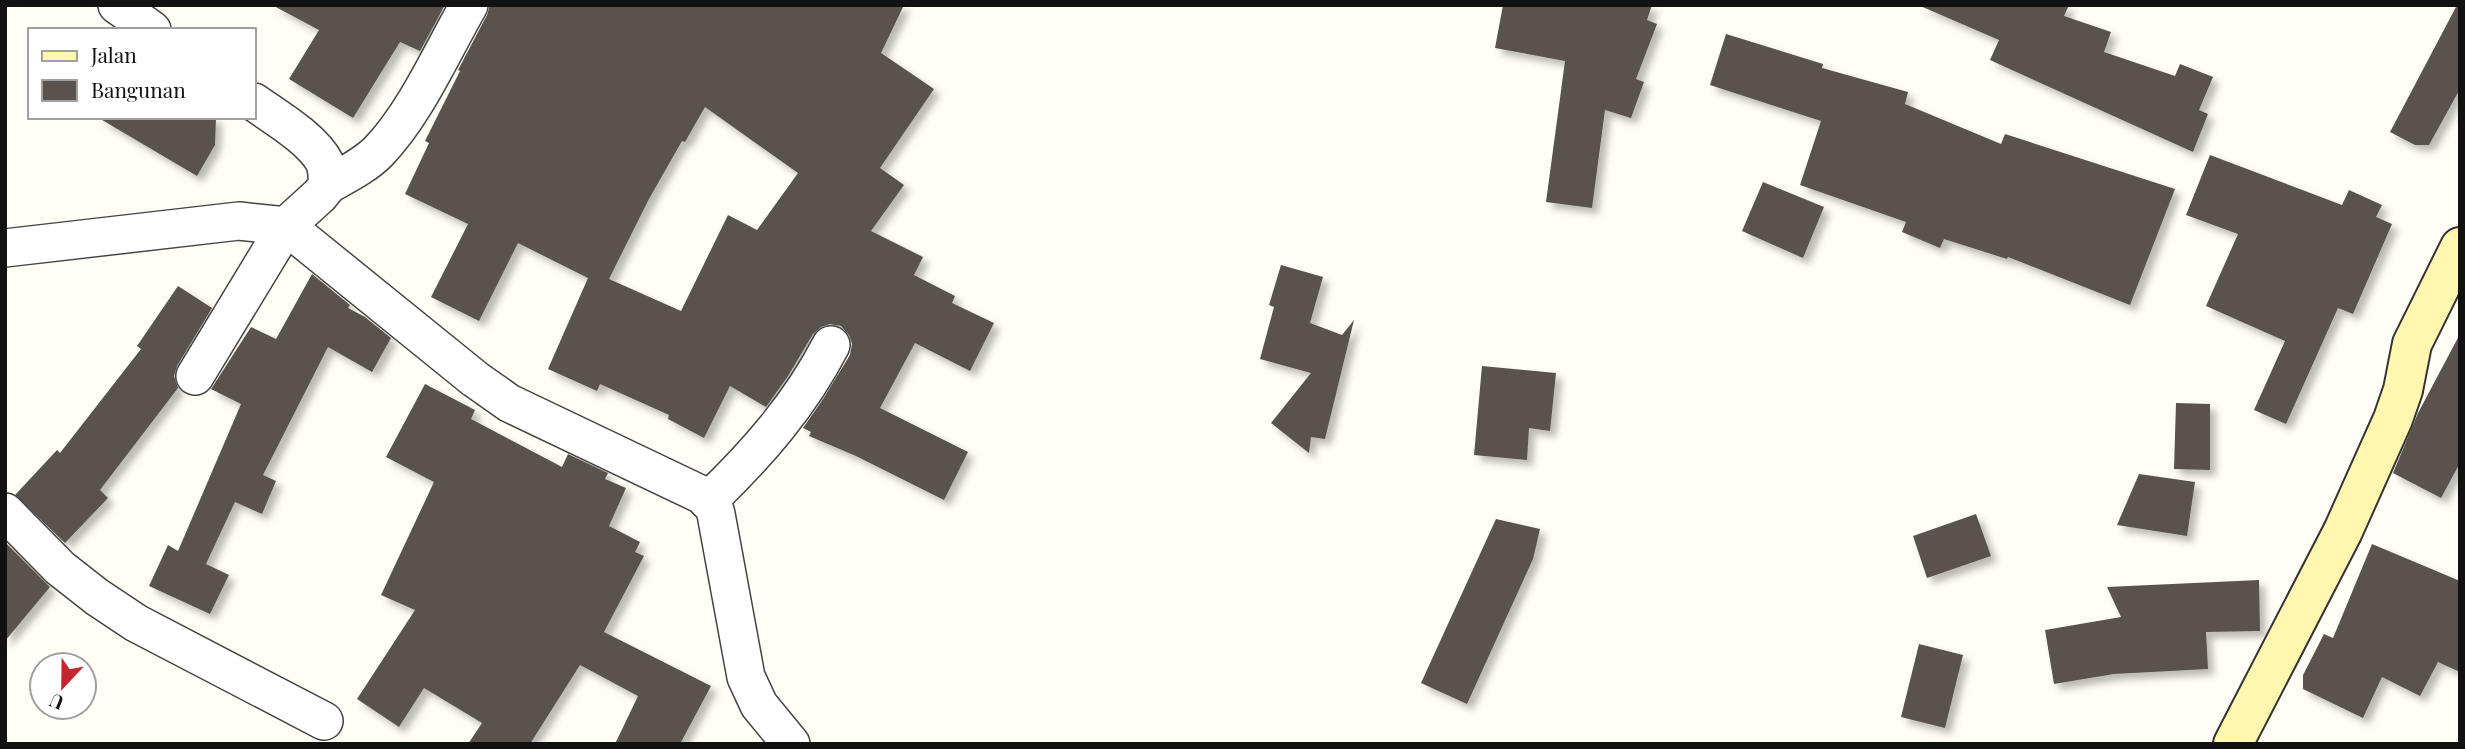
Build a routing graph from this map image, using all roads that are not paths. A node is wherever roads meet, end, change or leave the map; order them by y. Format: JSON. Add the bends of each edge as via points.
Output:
{"nodes":[{"id":1,"x":117,"y":5,"type":"edge"},
{"id":2,"x":469,"y":5,"type":"edge"},
{"id":3,"x":149,"y":28,"type":"edge"},
{"id":4,"x":256,"y":103,"type":"edge"},
{"id":5,"x":328,"y":185,"type":"junction"},
{"id":6,"x":286,"y":226,"type":"junction"},
{"id":7,"x":2460,"y":247,"type":"edge"},
{"id":8,"x":5,"y":248,"type":"edge"},
{"id":9,"x":831,"y":345,"type":"dead end"},
{"id":10,"x":195,"y":376,"type":"dead end"},
{"id":11,"x":708,"y":501,"type":"junction"},
{"id":12,"x":5,"y":512,"type":"edge"},
{"id":13,"x":324,"y":721,"type":"dead end"},
{"id":14,"x":791,"y":744,"type":"edge"},
{"id":15,"x":2232,"y":744,"type":"edge"}],
"edges":[{"from":1,"to":3,"type":"street"},
{"from":2,"to":5,"type":"street","via":[[391,137],[358,168]]},
{"from":4,"to":5,"type":"street","via":[[313,148],[324,163]]},
{"from":5,"to":6,"type":"street"},
{"from":6,"to":8,"type":"street","via":[[239,221]]},
{"from":6,"to":10,"type":"street"},
{"from":6,"to":11,"type":"street","via":[[509,403]]},
{"from":7,"to":15,"type":"street","via":[[2412,344],[2393,419],[2343,531]]},
{"from":9,"to":11,"type":"street","via":[[786,415],[748,463]]},
{"from":11,"to":14,"type":"street","via":[[716,514],[746,677],[759,705]]},
{"from":12,"to":13,"type":"street","via":[[61,568],[136,623]]}]}
